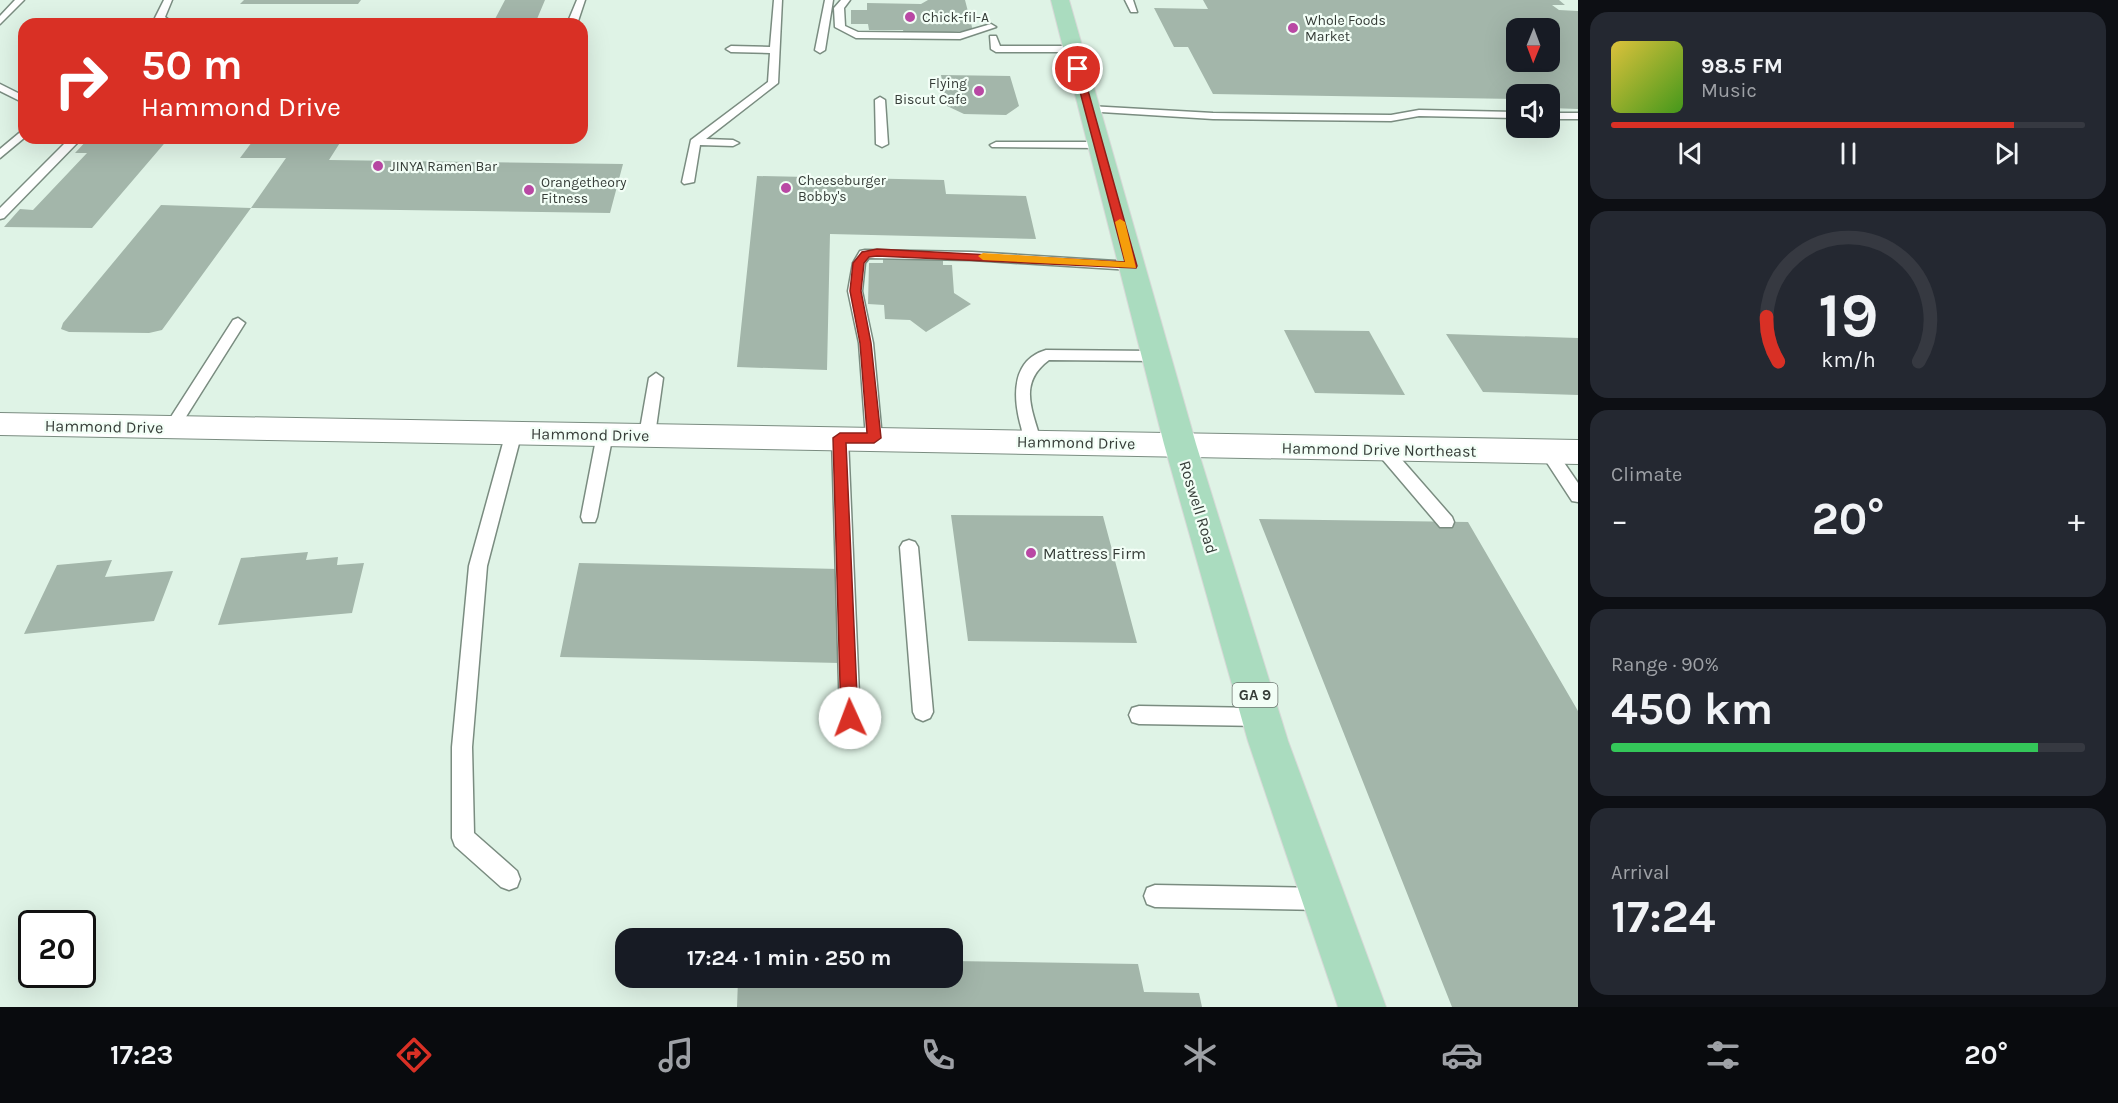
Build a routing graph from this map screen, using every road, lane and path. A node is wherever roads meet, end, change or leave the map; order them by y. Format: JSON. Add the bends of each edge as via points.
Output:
{"nodes":[{"id":1,"x":20,"y":0,"type":"edge"},
{"id":2,"x":168,"y":0,"type":"edge"},
{"id":3,"x":581,"y":0,"type":"edge"},
{"id":4,"x":778,"y":0,"type":"edge"},
{"id":5,"x":829,"y":0,"type":"edge"},
{"id":6,"x":846,"y":0,"type":"edge"},
{"id":7,"x":1060,"y":0,"type":"edge"},
{"id":8,"x":1129,"y":0,"type":"edge"},
{"id":9,"x":1134,"y":10,"type":"dead end"},
{"id":10,"x":160,"y":18,"type":"edge"},
{"id":11,"x":574,"y":18,"type":"edge"},
{"id":12,"x":0,"y":21,"type":"edge"},
{"id":13,"x":991,"y":27,"type":"dead end"},
{"id":14,"x":993,"y":38,"type":"dead end"},
{"id":15,"x":731,"y":49,"type":"dead end"},
{"id":16,"x":1073,"y":49,"type":"junction"},
{"id":17,"x":775,"y":50,"type":"junction"},
{"id":18,"x":820,"y":50,"type":"dead end"},
{"id":19,"x":0,"y":87,"type":"edge"},
{"id":20,"x":18,"y":97,"type":"edge"},
{"id":21,"x":880,"y":100,"type":"dead end"},
{"id":22,"x":1180,"y":102,"type":"dead end"},
{"id":23,"x":1089,"y":109,"type":"junction"},
{"id":24,"x":1186,"y":115,"type":"junction"},
{"id":25,"x":1506,"y":115,"type":"edge"},
{"id":26,"x":1560,"y":116,"type":"edge"},
{"id":27,"x":1578,"y":116,"type":"edge"},
{"id":28,"x":18,"y":138,"type":"edge"},
{"id":29,"x":695,"y":142,"type":"junction"},
{"id":30,"x":734,"y":143,"type":"dead end"},
{"id":31,"x":70,"y":144,"type":"edge"},
{"id":32,"x":882,"y":144,"type":"dead end"},
{"id":33,"x":996,"y":145,"type":"dead end"},
{"id":34,"x":1099,"y":145,"type":"junction"},
{"id":35,"x":0,"y":155,"type":"edge"},
{"id":36,"x":688,"y":182,"type":"dead end"},
{"id":37,"x":0,"y":216,"type":"edge"},
{"id":38,"x":1132,"y":266,"type":"junction"},
{"id":39,"x":238,"y":323,"type":"dead end"},
{"id":40,"x":1156,"y":356,"type":"junction"},
{"id":41,"x":656,"y":378,"type":"dead end"},
{"id":42,"x":0,"y":424,"type":"edge"},
{"id":43,"x":172,"y":427,"type":"junction"},
{"id":44,"x":514,"y":432,"type":"junction"},
{"id":45,"x":604,"y":434,"type":"junction"},
{"id":46,"x":647,"y":435,"type":"junction"},
{"id":47,"x":840,"y":438,"type":"junction"},
{"id":48,"x":874,"y":438,"type":"junction"},
{"id":49,"x":1033,"y":441,"type":"junction"},
{"id":50,"x":1180,"y":444,"type":"junction"},
{"id":51,"x":1383,"y":449,"type":"junction"},
{"id":52,"x":1563,"y":452,"type":"edge"},
{"id":53,"x":1578,"y":496,"type":"edge"},
{"id":54,"x":589,"y":517,"type":"dead end"},
{"id":55,"x":1446,"y":522,"type":"dead end"},
{"id":56,"x":909,"y":547,"type":"dead end"},
{"id":57,"x":923,"y":712,"type":"dead end"},
{"id":58,"x":1139,"y":715,"type":"dead end"},
{"id":59,"x":1262,"y":717,"type":"junction"},
{"id":60,"x":850,"y":718,"type":"dead end"},
{"id":61,"x":509,"y":879,"type":"dead end"},
{"id":62,"x":1155,"y":896,"type":"dead end"},
{"id":63,"x":1324,"y":899,"type":"junction"},
{"id":64,"x":1362,"y":1007,"type":"edge"}],
"edges":[{"from":1,"to":12,"type":"lane"},
{"from":2,"to":10,"type":"lane"},
{"from":3,"to":11,"type":"lane"},
{"from":4,"to":17,"type":"lane"},
{"from":5,"to":18,"type":"lane"},
{"from":6,"to":13,"type":"lane","via":[[839,8],[840,27],[856,35],[960,36]]},
{"from":7,"to":16,"type":"main road","name":"Roswell Road","number":"GA 9"},
{"from":8,"to":9,"type":"lane"},
{"from":14,"to":16,"type":"lane","via":[[996,50]]},
{"from":15,"to":17,"type":"lane"},
{"from":16,"to":23,"type":"main road","name":"Roswell Road","number":"GA 9"},
{"from":17,"to":29,"type":"lane","via":[[773,83]]},
{"from":19,"to":20,"type":"lane"},
{"from":21,"to":32,"type":"lane"},
{"from":22,"to":24,"type":"lane"},
{"from":23,"to":24,"type":"lane"},
{"from":23,"to":34,"type":"main road","name":"Roswell Road","number":"GA 9"},
{"from":24,"to":25,"type":"lane","via":[[1391,118],[1419,113]]},
{"from":26,"to":27,"type":"lane"},
{"from":28,"to":35,"type":"lane"},
{"from":29,"to":30,"type":"lane"},
{"from":29,"to":36,"type":"lane"},
{"from":31,"to":37,"type":"lane"},
{"from":33,"to":34,"type":"lane"},
{"from":34,"to":38,"type":"main road","name":"Roswell Road","number":"GA 9"},
{"from":38,"to":40,"type":"main road","name":"Roswell Road","number":"GA 9"},
{"from":38,"to":48,"type":"lane","via":[[865,254],[859,263],[855,291],[866,343]]},
{"from":39,"to":43,"type":"lane"},
{"from":40,"to":49,"type":"lane","via":[[1046,355],[1031,364],[1023,376],[1021,392]]},
{"from":40,"to":50,"type":"main road","name":"Roswell Road","number":"GA 9"},
{"from":41,"to":46,"type":"lane"},
{"from":42,"to":43,"type":"street","name":"Hammond Drive"},
{"from":43,"to":44,"type":"street","name":"Hammond Drive"},
{"from":44,"to":45,"type":"street","name":"Hammond Drive"},
{"from":44,"to":61,"type":"lane","via":[[478,566],[462,747],[463,838]]},
{"from":45,"to":46,"type":"street","name":"Hammond Drive"},
{"from":45,"to":54,"type":"lane"},
{"from":46,"to":47,"type":"street","name":"Hammond Drive"},
{"from":47,"to":48,"type":"street","name":"Hammond Drive"},
{"from":47,"to":60,"type":"lane"},
{"from":48,"to":49,"type":"street","name":"Hammond Drive"},
{"from":49,"to":50,"type":"street","name":"Hammond Drive"},
{"from":50,"to":51,"type":"street","name":"Hammond Drive Northeast"},
{"from":50,"to":59,"type":"main road","name":"Roswell Road","number":"GA 9"},
{"from":51,"to":52,"type":"street","name":"Hammond Drive Northeast"},
{"from":51,"to":55,"type":"lane"},
{"from":52,"to":53,"type":"lane"},
{"from":56,"to":57,"type":"lane"},
{"from":58,"to":59,"type":"lane"},
{"from":59,"to":63,"type":"main road","name":"Roswell Road","number":"GA 9"},
{"from":62,"to":63,"type":"lane"},
{"from":63,"to":64,"type":"main road","name":"Roswell Road","number":"GA 9"}]}
